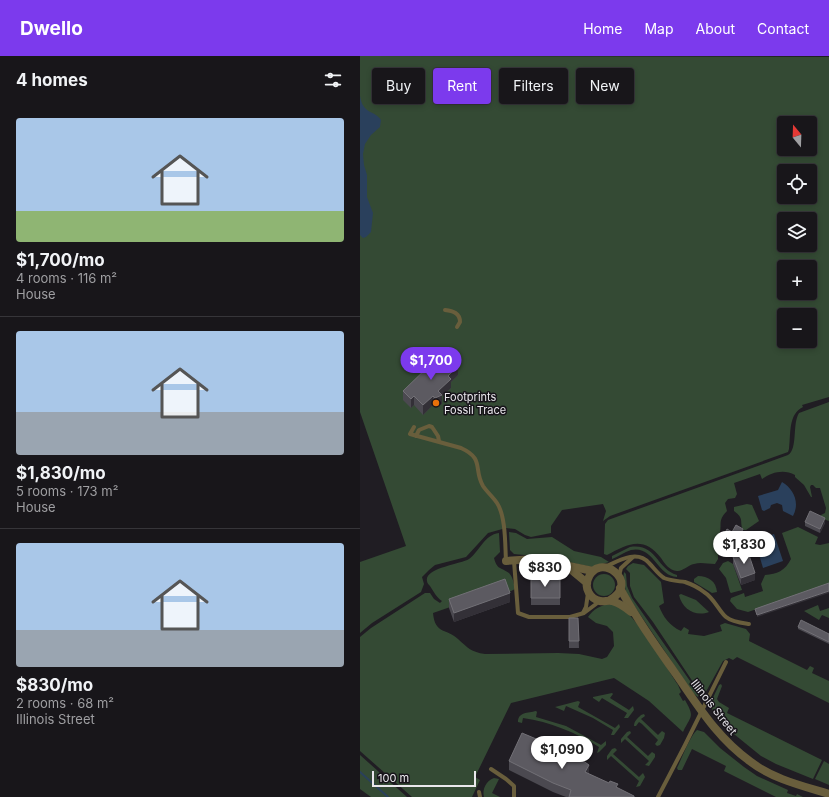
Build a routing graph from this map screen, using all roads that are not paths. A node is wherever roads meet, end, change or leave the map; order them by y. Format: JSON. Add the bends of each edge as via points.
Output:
{"nodes":[{"id":1,"x":445,"y":310,"type":"dead end"},
{"id":2,"x":457,"y":327,"type":"dead end"},
{"id":3,"x":414,"y":427,"type":"dead end"},
{"id":4,"x":416,"y":436,"type":"junction"},
{"id":5,"x":439,"y":442,"type":"junction"},
{"id":6,"x":633,"y":556,"type":"junction"},
{"id":7,"x":510,"y":561,"type":"junction"},
{"id":8,"x":567,"y":567,"type":"junction"},
{"id":9,"x":603,"y":567,"type":"junction"},
{"id":10,"x":593,"y":571,"type":"junction"},
{"id":11,"x":620,"y":577,"type":"junction"},
{"id":12,"x":587,"y":587,"type":"junction"},
{"id":13,"x":620,"y":588,"type":"junction"},
{"id":14,"x":610,"y":600,"type":"junction"},
{"id":15,"x":600,"y":601,"type":"junction"},
{"id":16,"x":633,"y":613,"type":"junction"},
{"id":17,"x":583,"y":614,"type":"junction"},
{"id":18,"x":749,"y":624,"type":"dead end"},
{"id":19,"x":726,"y":662,"type":"dead end"},
{"id":20,"x":702,"y":712,"type":"junction"},
{"id":21,"x":491,"y":769,"type":"dead end"},
{"id":22,"x":479,"y":792,"type":"dead end"},
{"id":23,"x":829,"y":794,"type":"edge"},
{"id":24,"x":480,"y":797,"type":"edge"},
{"id":25,"x":514,"y":797,"type":"edge"},
{"id":26,"x":658,"y":797,"type":"edge"}],
"edges":[{"from":1,"to":2,"type":"lane","via":[[456,312],[459,316],[460,322]]},
{"from":3,"to":4,"type":"lane","via":[[410,434]]},
{"from":4,"to":5,"type":"lane"},
{"from":4,"to":5,"type":"lane","via":[[422,428],[432,427]]},
{"from":5,"to":7,"type":"lane","via":[[474,456],[483,486],[498,503],[501,511]]},
{"from":6,"to":9,"type":"lane"},
{"from":6,"to":11,"type":"lane","via":[[621,568]]},
{"from":6,"to":18,"type":"lane","via":[[646,559],[659,575],[666,579],[685,582],[706,592],[726,617]]},
{"from":7,"to":8,"type":"street","via":[[535,559]]},
{"from":7,"to":17,"type":"lane","via":[[518,613],[529,617]]},
{"from":8,"to":10,"type":"street"},
{"from":8,"to":12,"type":"street"},
{"from":9,"to":10,"type":"street"},
{"from":9,"to":11,"type":"street"},
{"from":10,"to":12,"type":"street"},
{"from":11,"to":13,"type":"street"},
{"from":12,"to":15,"type":"street","via":[[595,599]]},
{"from":12,"to":17,"type":"lane"},
{"from":13,"to":14,"type":"street","via":[[618,594]]},
{"from":13,"to":16,"type":"street","name":"Illinois Street"},
{"from":14,"to":15,"type":"street"},
{"from":14,"to":16,"type":"street"},
{"from":15,"to":17,"type":"lane"},
{"from":16,"to":20,"type":"street","name":"Illinois Street"},
{"from":19,"to":20,"type":"lane"},
{"from":20,"to":23,"type":"street","name":"Illinois Street","via":[[726,742],[752,763],[775,775]]},
{"from":20,"to":26,"type":"lane"},
{"from":21,"to":25,"type":"lane","via":[[514,786]]},
{"from":22,"to":24,"type":"lane"}]}
